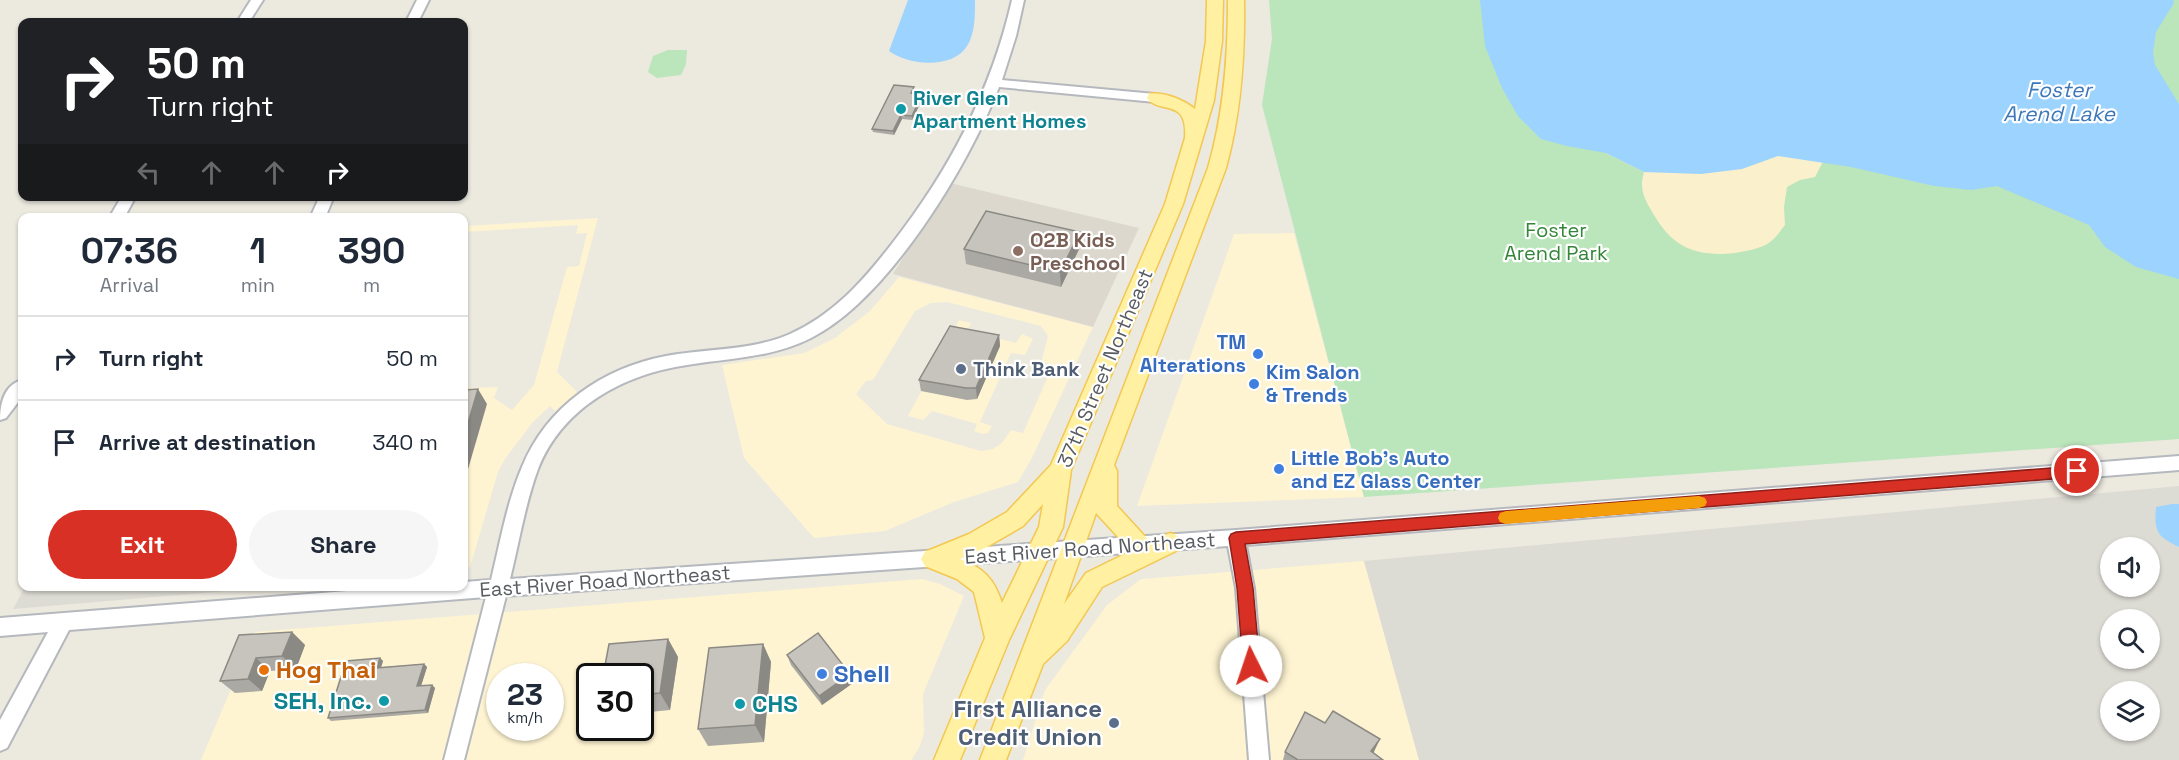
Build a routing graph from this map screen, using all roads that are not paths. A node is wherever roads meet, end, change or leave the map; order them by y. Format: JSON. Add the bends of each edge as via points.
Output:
{"nodes":[{"id":1,"x":257,"y":0,"type":"edge"},
{"id":2,"x":423,"y":0,"type":"edge"},
{"id":3,"x":1017,"y":0,"type":"edge"},
{"id":4,"x":1215,"y":0,"type":"edge"},
{"id":5,"x":1236,"y":0,"type":"edge"},
{"id":6,"x":246,"y":18,"type":"edge"},
{"id":7,"x":414,"y":18,"type":"edge"},
{"id":8,"x":1210,"y":74,"type":"junction"},
{"id":9,"x":994,"y":83,"type":"junction"},
{"id":10,"x":1155,"y":98,"type":"junction"},
{"id":11,"x":1189,"y":160,"type":"junction"},
{"id":12,"x":18,"y":391,"type":"edge"},
{"id":13,"x":0,"y":413,"type":"edge"},
{"id":14,"x":1107,"y":456,"type":"junction"},
{"id":15,"x":2179,"y":463,"type":"edge"},
{"id":16,"x":1060,"y":470,"type":"junction"},
{"id":17,"x":1236,"y":538,"type":"junction"},
{"id":18,"x":1170,"y":543,"type":"junction"},
{"id":19,"x":1139,"y":544,"type":"junction"},
{"id":20,"x":1072,"y":548,"type":"junction"},
{"id":21,"x":1038,"y":551,"type":"junction"},
{"id":22,"x":933,"y":559,"type":"junction"},
{"id":23,"x":498,"y":588,"type":"junction"},
{"id":24,"x":468,"y":590,"type":"edge"},
{"id":25,"x":460,"y":591,"type":"edge"},
{"id":26,"x":63,"y":622,"type":"junction"},
{"id":27,"x":0,"y":627,"type":"edge"},
{"id":28,"x":997,"y":638,"type":"junction"},
{"id":29,"x":1031,"y":662,"type":"junction"},
{"id":30,"x":0,"y":741,"type":"edge"},
{"id":31,"x":454,"y":760,"type":"edge"},
{"id":32,"x":947,"y":760,"type":"edge"},
{"id":33,"x":993,"y":760,"type":"edge"},
{"id":34,"x":1259,"y":760,"type":"edge"}],
"edges":[{"from":1,"to":6,"type":"street"},
{"from":2,"to":7,"type":"street"},
{"from":3,"to":9,"type":"street","via":[[1006,51]]},
{"from":4,"to":8,"type":"main road","name":"37th Street Northeast"},
{"from":5,"to":14,"type":"main road","name":"37th Street Northeast","via":[[1236,65],[1226,141]]},
{"from":8,"to":10,"type":"main road","via":[[1180,96]]},
{"from":8,"to":11,"type":"main road","name":"37th Street Northeast"},
{"from":9,"to":10,"type":"street"},
{"from":9,"to":23,"type":"street","via":[[969,140],[933,199],[870,283],[840,313],[808,333],[773,347],[687,357],[637,368],[598,387],[566,415],[540,445],[532,461]]},
{"from":10,"to":11,"type":"main road","via":[[1179,104],[1191,114],[1195,130]]},
{"from":11,"to":16,"type":"main road","name":"37th Street Northeast","via":[[1174,204]]},
{"from":12,"to":13,"type":"street"},
{"from":14,"to":19,"type":"main road","via":[[1106,509]]},
{"from":14,"to":20,"type":"main road","name":"37th Street Northeast"},
{"from":15,"to":17,"type":"street","name":"East River Road Northeast"},
{"from":16,"to":21,"type":"main road","name":"37th Street Northeast","via":[[1051,527]]},
{"from":16,"to":22,"type":"main road","via":[[1015,519],[977,541]]},
{"from":17,"to":18,"type":"street","name":"East River Road Northeast"},
{"from":17,"to":34,"type":"street","via":[[1245,588]]},
{"from":18,"to":19,"type":"street","name":"East River Road Northeast"},
{"from":18,"to":29,"type":"main road","via":[[1094,580],[1058,633]]},
{"from":19,"to":20,"type":"street","name":"East River Road Northeast"},
{"from":20,"to":21,"type":"street","name":"East River Road Northeast"},
{"from":20,"to":29,"type":"main road","name":"37th Street Northeast"},
{"from":21,"to":22,"type":"street","name":"East River Road Northeast"},
{"from":21,"to":28,"type":"main road","name":"37th Street Northeast"},
{"from":22,"to":23,"type":"street","name":"East River Road Northeast"},
{"from":22,"to":28,"type":"main road","via":[[981,580]]},
{"from":23,"to":24,"type":"street","name":"East River Road Northeast"},
{"from":23,"to":31,"type":"street"},
{"from":25,"to":26,"type":"street","name":"East River Road Northeast"},
{"from":26,"to":27,"type":"street","name":"East River Road Northeast"},
{"from":26,"to":30,"type":"street"},
{"from":28,"to":32,"type":"main road","name":"37th Street Northeast"},
{"from":29,"to":33,"type":"main road","name":"37th Street Northeast"}]}
